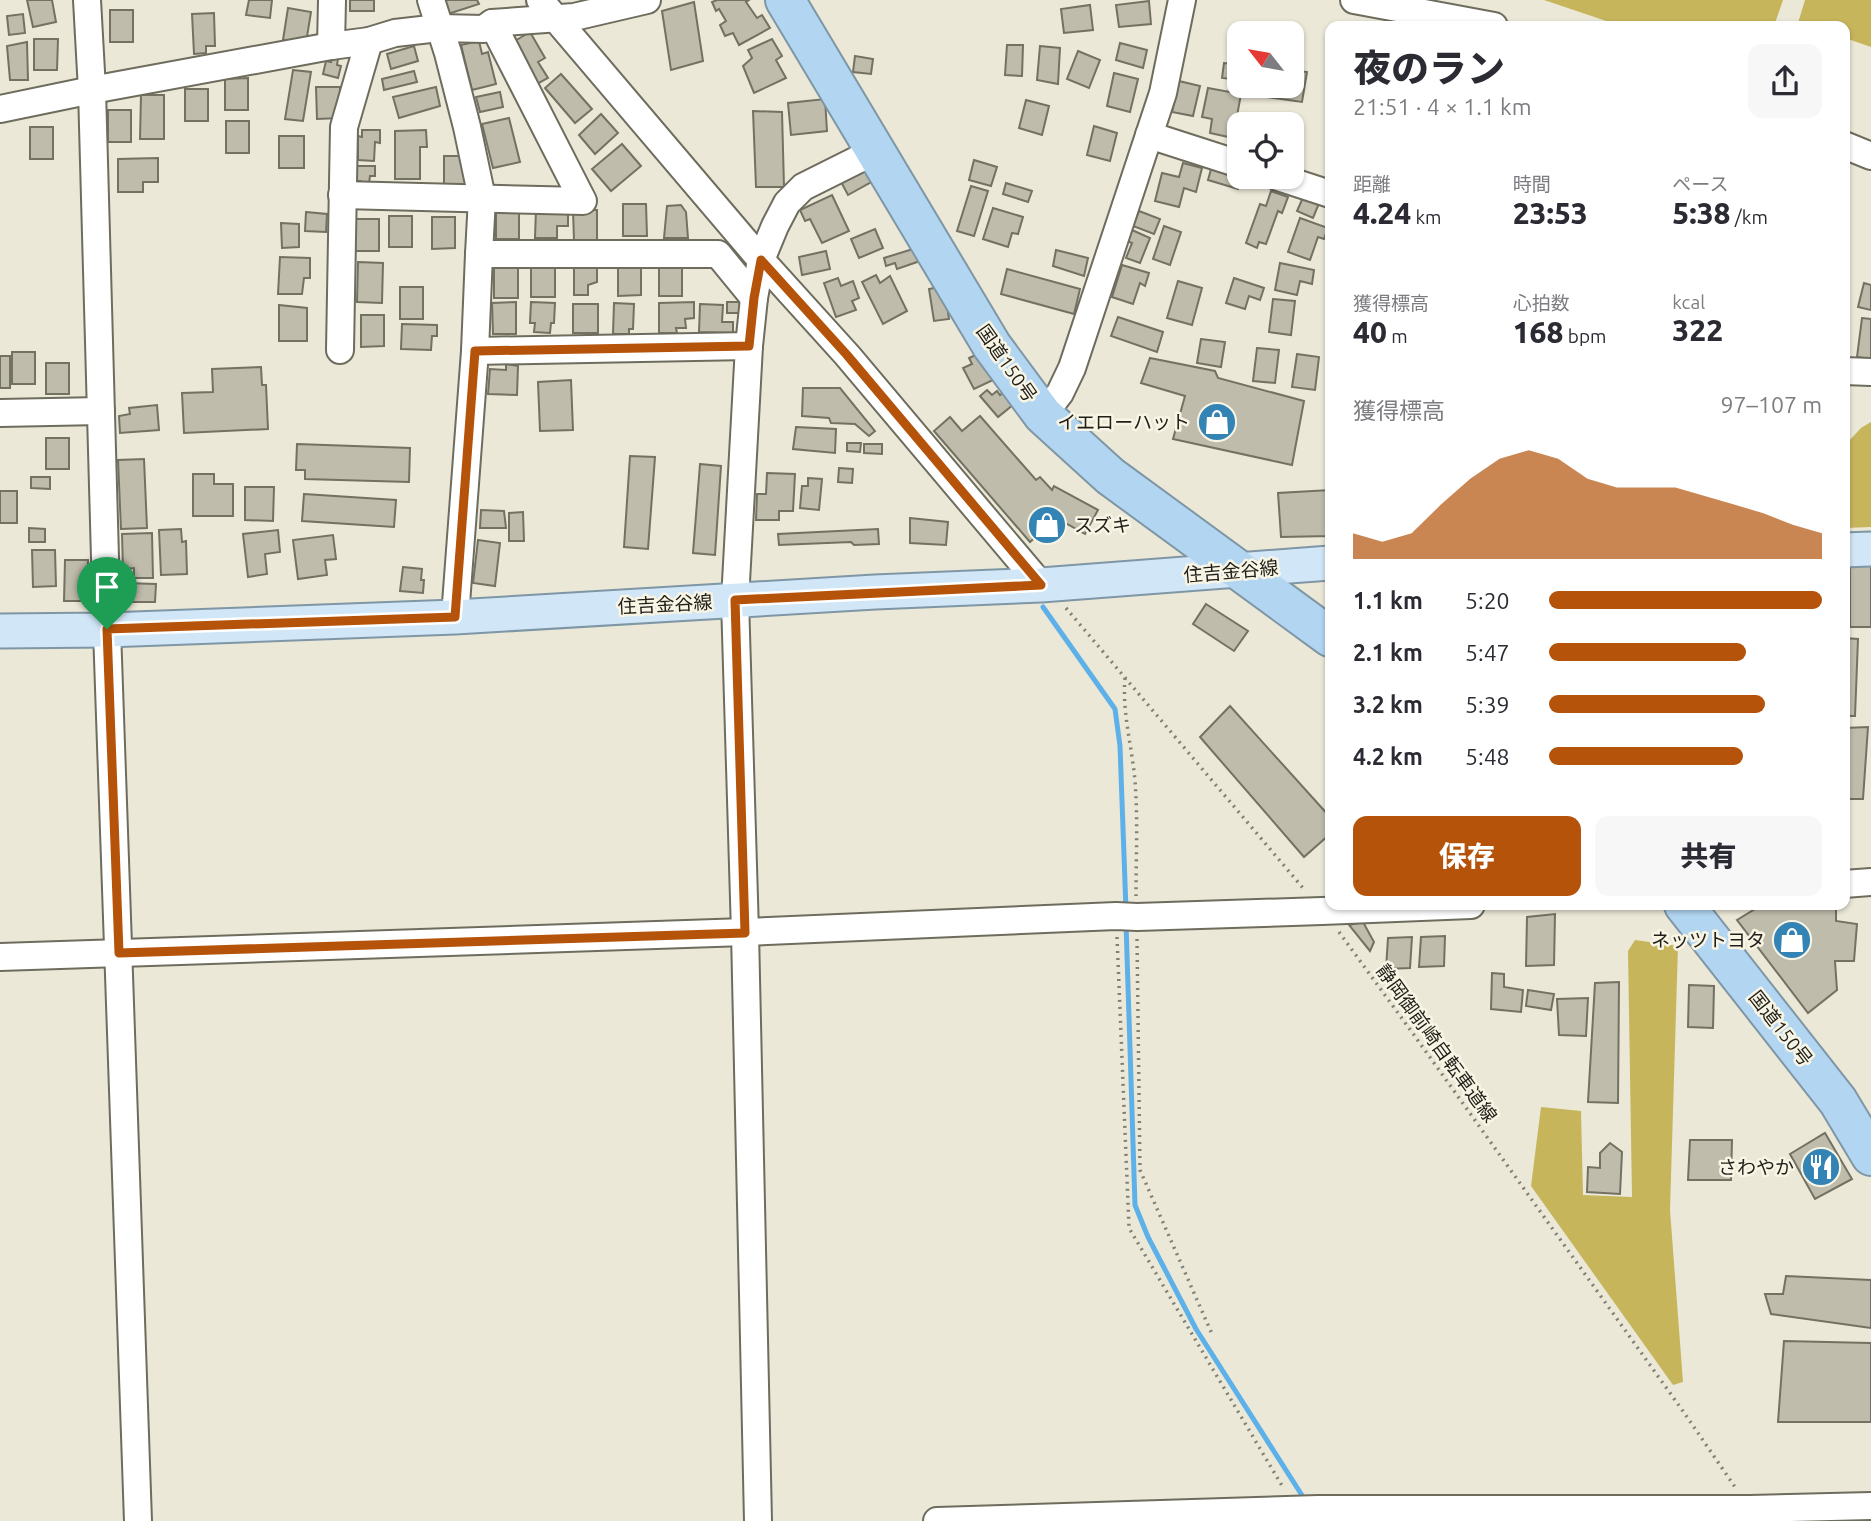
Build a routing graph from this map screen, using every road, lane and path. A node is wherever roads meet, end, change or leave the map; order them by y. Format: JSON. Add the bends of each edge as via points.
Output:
{"nodes":[{"id":1,"x":88,"y":0,"type":"edge"},
{"id":2,"x":332,"y":0,"type":"edge"},
{"id":3,"x":431,"y":0,"type":"edge"},
{"id":4,"x":647,"y":0,"type":"edge"},
{"id":5,"x":785,"y":0,"type":"edge"},
{"id":6,"x":1182,"y":0,"type":"edge"},
{"id":7,"x":1354,"y":0,"type":"edge"},
{"id":8,"x":547,"y":9,"type":"edge"},
{"id":9,"x":1441,"y":21,"type":"edge"},
{"id":10,"x":492,"y":23,"type":"junction"},
{"id":11,"x":439,"y":28,"type":"junction"},
{"id":12,"x":369,"y":41,"type":"junction"},
{"id":13,"x":331,"y":46,"type":"junction"},
{"id":14,"x":92,"y":90,"type":"junction"},
{"id":15,"x":0,"y":109,"type":"edge"},
{"id":16,"x":1149,"y":135,"type":"junction"},
{"id":17,"x":1850,"y":147,"type":"edge"},
{"id":18,"x":875,"y":151,"type":"junction"},
{"id":19,"x":1871,"y":156,"type":"edge"},
{"id":20,"x":1227,"y":160,"type":"edge"},
{"id":21,"x":1304,"y":186,"type":"edge"},
{"id":22,"x":1325,"y":192,"type":"edge"},
{"id":23,"x":342,"y":195,"type":"junction"},
{"id":24,"x":482,"y":198,"type":"junction"},
{"id":25,"x":478,"y":254,"type":"junction"},
{"id":26,"x":761,"y":260,"type":"junction"},
{"id":27,"x":754,"y":298,"type":"junction"},
{"id":28,"x":749,"y":346,"type":"junction"},
{"id":29,"x":340,"y":350,"type":"dead end"},
{"id":30,"x":475,"y":351,"type":"junction"},
{"id":31,"x":1850,"y":371,"type":"edge"},
{"id":32,"x":1871,"y":372,"type":"edge"},
{"id":33,"x":101,"y":411,"type":"junction"},
{"id":34,"x":0,"y":413,"type":"edge"},
{"id":35,"x":1043,"y":415,"type":"junction"},
{"id":36,"x":1871,"y":549,"type":"edge"},
{"id":37,"x":1850,"y":550,"type":"edge"},
{"id":38,"x":1325,"y":564,"type":"edge"},
{"id":39,"x":1241,"y":570,"type":"junction"},
{"id":40,"x":1052,"y":594,"type":"junction"},
{"id":41,"x":735,"y":600,"type":"junction"},
{"id":42,"x":455,"y":617,"type":"junction"},
{"id":43,"x":107,"y":629,"type":"junction"},
{"id":44,"x":0,"y":631,"type":"edge"},
{"id":45,"x":1325,"y":633,"type":"edge"},
{"id":46,"x":1125,"y":678,"type":"junction"},
{"id":47,"x":1871,"y":882,"type":"edge"},
{"id":48,"x":1850,"y":884,"type":"edge"},
{"id":49,"x":1347,"y":910,"type":"edge"},
{"id":50,"x":1688,"y":910,"type":"edge"},
{"id":51,"x":1322,"y":911,"type":"junction"},
{"id":52,"x":1126,"y":916,"type":"junction"},
{"id":53,"x":745,"y":933,"type":"junction"},
{"id":54,"x":119,"y":953,"type":"junction"},
{"id":55,"x":0,"y":957,"type":"edge"},
{"id":56,"x":1871,"y":1156,"type":"edge"},
{"id":57,"x":1212,"y":1334,"type":"dead end"},
{"id":58,"x":1871,"y":1506,"type":"edge"},
{"id":59,"x":1307,"y":1509,"type":"junction"},
{"id":60,"x":1750,"y":1509,"type":"junction"},
{"id":61,"x":138,"y":1521,"type":"edge"},
{"id":62,"x":758,"y":1521,"type":"edge"},
{"id":63,"x":937,"y":1521,"type":"edge"}],
"edges":[{"from":1,"to":14,"type":"street"},
{"from":2,"to":13,"type":"street"},
{"from":3,"to":11,"type":"street"},
{"from":4,"to":8,"type":"street","via":[[573,17]]},
{"from":5,"to":18,"type":"highway","name":"国道150号"},
{"from":6,"to":16,"type":"street","via":[[1163,93]]},
{"from":7,"to":9,"type":"street"},
{"from":8,"to":10,"type":"street"},
{"from":8,"to":26,"type":"street"},
{"from":10,"to":11,"type":"street","via":[[484,29]]},
{"from":10,"to":24,"type":"street","via":[[583,201]]},
{"from":11,"to":12,"type":"street"},
{"from":11,"to":24,"type":"street"},
{"from":12,"to":13,"type":"street"},
{"from":12,"to":23,"type":"street","via":[[344,127]]},
{"from":13,"to":14,"type":"street"},
{"from":14,"to":15,"type":"street"},
{"from":14,"to":33,"type":"street"},
{"from":16,"to":20,"type":"street"},
{"from":16,"to":35,"type":"street","via":[[1072,368]]},
{"from":17,"to":19,"type":"street"},
{"from":18,"to":26,"type":"street","via":[[803,187],[787,204]]},
{"from":18,"to":35,"type":"highway","name":"国道150号","via":[[992,346]]},
{"from":21,"to":22,"type":"street"},
{"from":23,"to":24,"type":"street"},
{"from":23,"to":29,"type":"street"},
{"from":24,"to":25,"type":"street"},
{"from":25,"to":27,"type":"street","via":[[718,254]]},
{"from":25,"to":30,"type":"street"},
{"from":26,"to":27,"type":"street"},
{"from":26,"to":40,"type":"street"},
{"from":27,"to":28,"type":"street"},
{"from":28,"to":30,"type":"street"},
{"from":28,"to":41,"type":"street"},
{"from":30,"to":42,"type":"street"},
{"from":31,"to":32,"type":"street"},
{"from":33,"to":34,"type":"street"},
{"from":33,"to":43,"type":"street"},
{"from":35,"to":39,"type":"highway","name":"国道150号","via":[[1110,476]]},
{"from":36,"to":37,"type":"main road"},
{"from":38,"to":39,"type":"main road","name":"住吉金谷線"},
{"from":39,"to":40,"type":"main road","name":"住吉金谷線"},
{"from":39,"to":45,"type":"highway","name":"国道150号"},
{"from":40,"to":41,"type":"main road","name":"住吉金谷線"},
{"from":40,"to":46,"type":"path","name":"静岡御前崎自転車道線"},
{"from":41,"to":42,"type":"main road","name":"住吉金谷線"},
{"from":41,"to":53,"type":"street"},
{"from":42,"to":43,"type":"main road","name":"住吉金谷線"},
{"from":43,"to":44,"type":"main road","name":"住吉金谷線"},
{"from":43,"to":54,"type":"street"},
{"from":46,"to":51,"type":"path","name":"静岡御前崎自転車道線"},
{"from":46,"to":52,"type":"path","via":[[1125,717],[1135,785]]},
{"from":47,"to":48,"type":"street"},
{"from":49,"to":51,"type":"street"},
{"from":50,"to":56,"type":"highway","name":"国道150号","via":[[1838,1101]]},
{"from":51,"to":52,"type":"street"},
{"from":51,"to":60,"type":"path","name":"静岡御前崎自転車道線"},
{"from":52,"to":53,"type":"street"},
{"from":52,"to":57,"type":"path","via":[[1140,1170]]},
{"from":52,"to":59,"type":"path","via":[[1129,1228]]},
{"from":53,"to":54,"type":"street"},
{"from":53,"to":62,"type":"street"},
{"from":54,"to":55,"type":"street"},
{"from":54,"to":61,"type":"street"},
{"from":58,"to":60,"type":"street"},
{"from":59,"to":60,"type":"street"},
{"from":59,"to":63,"type":"street"}]}
